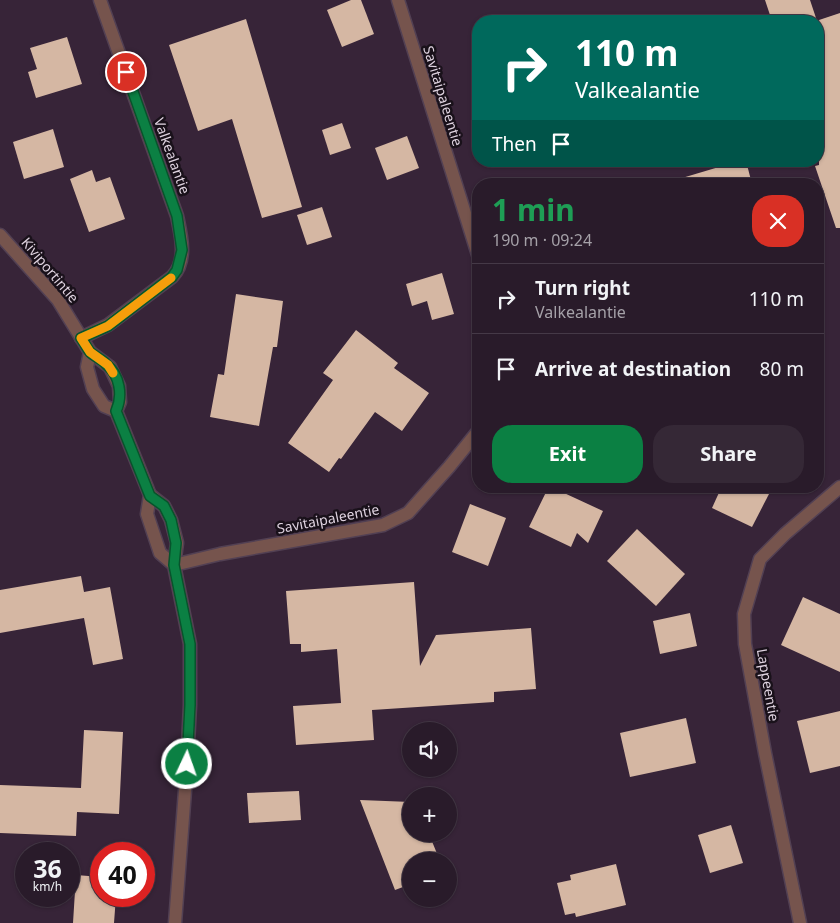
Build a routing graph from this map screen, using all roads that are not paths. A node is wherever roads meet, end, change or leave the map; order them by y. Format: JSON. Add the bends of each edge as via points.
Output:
{"nodes":[{"id":1,"x":100,"y":0,"type":"edge"},
{"id":2,"x":398,"y":0,"type":"edge"},
{"id":3,"x":0,"y":235,"type":"edge"},
{"id":4,"x":472,"y":236,"type":"edge"},
{"id":5,"x":81,"y":338,"type":"junction"},
{"id":6,"x":90,"y":352,"type":"junction"},
{"id":7,"x":116,"y":411,"type":"junction"},
{"id":8,"x":472,"y":439,"type":"edge"},
{"id":9,"x":840,"y":487,"type":"edge"},
{"id":10,"x":150,"y":496,"type":"junction"},
{"id":11,"x":174,"y":565,"type":"junction"},
{"id":12,"x":175,"y":923,"type":"edge"},
{"id":13,"x":800,"y":923,"type":"edge"}],
"edges":[{"from":1,"to":5,"type":"street","name":"Valkealantie","via":[[177,216],[182,250],[172,277],[108,326]]},
{"from":2,"to":4,"type":"street","name":"Savitaipaleentie"},
{"from":3,"to":5,"type":"street","name":"Kiviportintie","via":[[58,300]]},
{"from":5,"to":6,"type":"street","name":"Kiviportintie"},
{"from":6,"to":7,"type":"street","name":"Kiviportintie","via":[[87,367],[93,389],[104,406]]},
{"from":6,"to":7,"type":"street","name":"Kiviportintie","via":[[108,365],[117,379],[120,402]]},
{"from":7,"to":10,"type":"street","name":"Kiviportintie"},
{"from":8,"to":11,"type":"street","name":"Savitaipaleentie","via":[[404,516],[383,525]]},
{"from":9,"to":13,"type":"street","name":"Lappeentie","via":[[760,558],[744,614],[745,644]]},
{"from":10,"to":11,"type":"street","name":"Kiviportintie","via":[[147,514],[160,553]]},
{"from":10,"to":11,"type":"street","name":"Kiviportintie","via":[[164,506],[171,520],[176,543]]},
{"from":11,"to":12,"type":"street","name":"Kiviportintie","via":[[190,644],[187,764]]}]}
